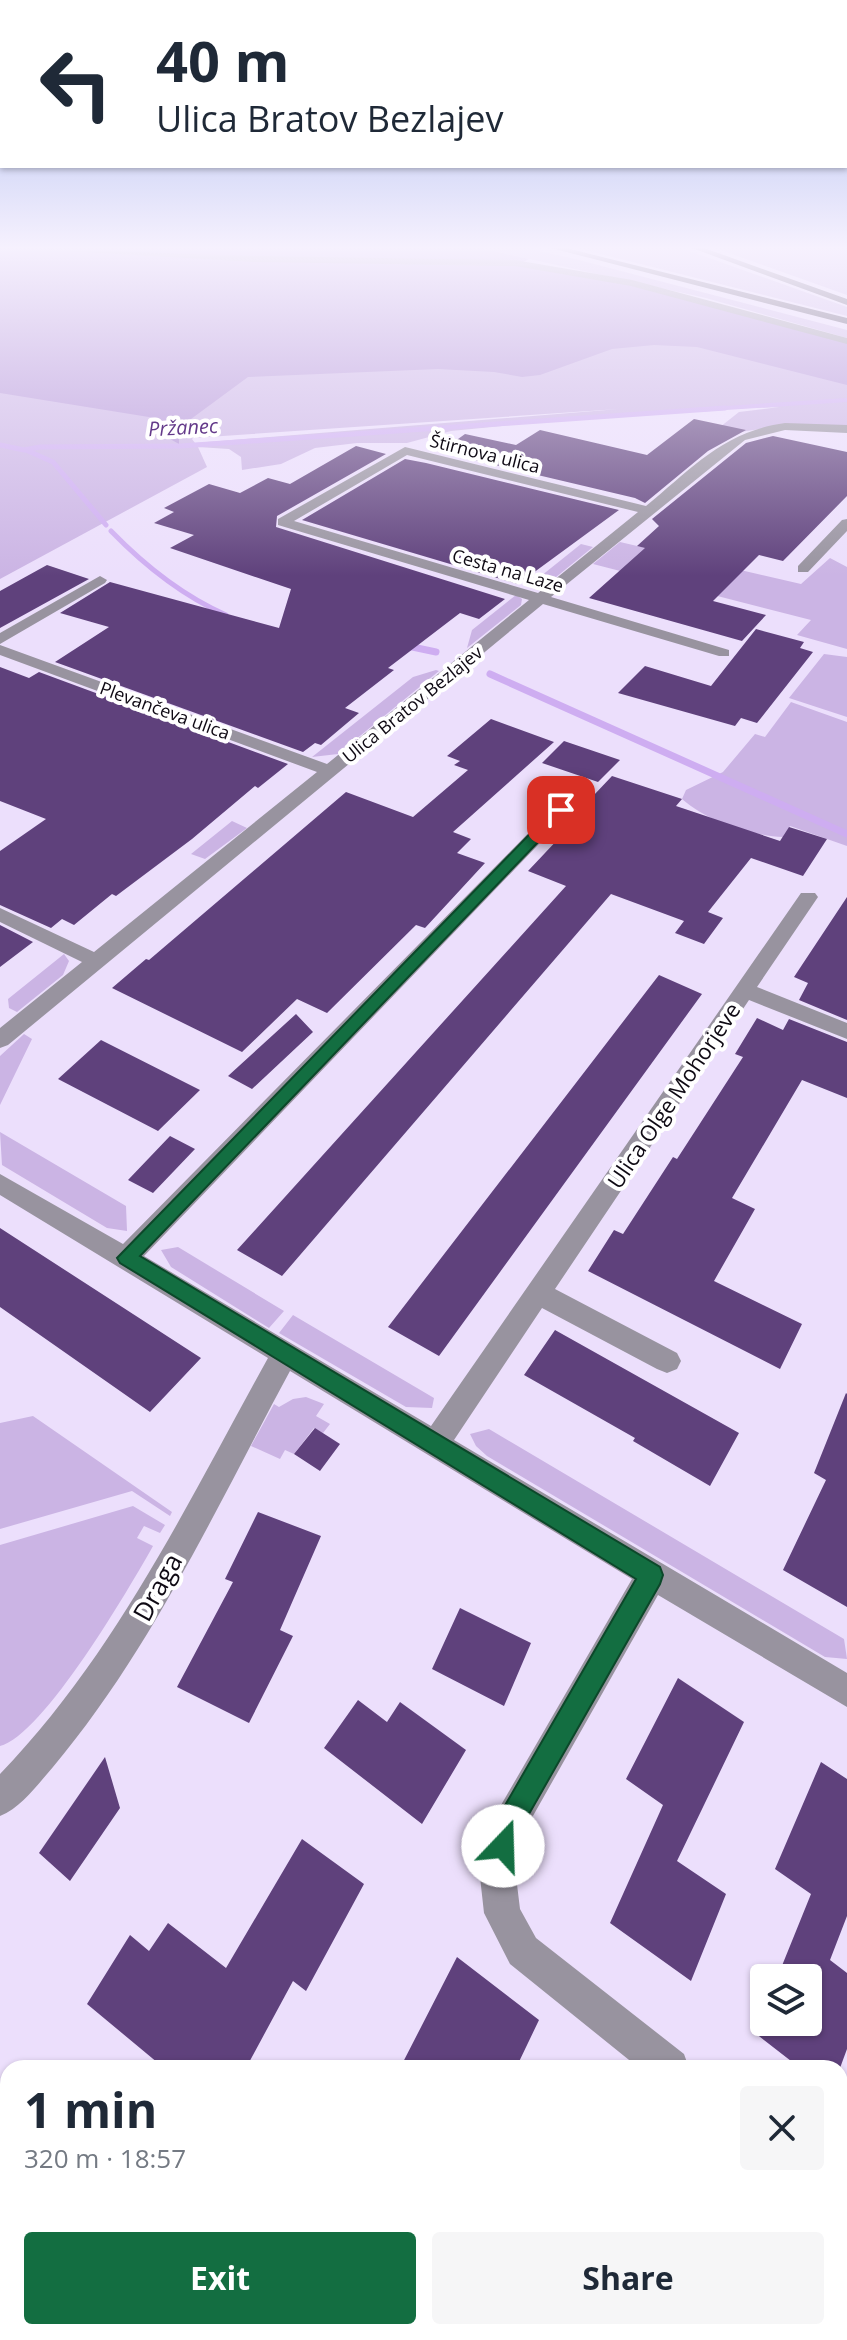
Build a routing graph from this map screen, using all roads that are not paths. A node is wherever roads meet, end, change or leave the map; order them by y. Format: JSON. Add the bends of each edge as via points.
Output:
{"nodes":[{"id":1,"x":847,"y":429,"type":"edge"},
{"id":2,"x":647,"y":510,"type":"junction"},
{"id":3,"x":283,"y":522,"type":"joint"},
{"id":4,"x":847,"y":523,"type":"edge"},
{"id":5,"x":803,"y":569,"type":"dead end"},
{"id":6,"x":100,"y":580,"type":"dead end"},
{"id":7,"x":542,"y":599,"type":"junction"},
{"id":8,"x":0,"y":639,"type":"edge"},
{"id":9,"x":0,"y":650,"type":"edge"},
{"id":10,"x":724,"y":653,"type":"dead end"},
{"id":11,"x":331,"y":771,"type":"junction"},
{"id":12,"x":575,"y":796,"type":"dead end"},
{"id":13,"x":808,"y":897,"type":"dead end"},
{"id":14,"x":0,"y":914,"type":"edge"},
{"id":15,"x":96,"y":961,"type":"junction"},
{"id":16,"x":744,"y":990,"type":"junction"},
{"id":17,"x":847,"y":1031,"type":"edge"},
{"id":18,"x":0,"y":1040,"type":"edge"},
{"id":19,"x":0,"y":1183,"type":"edge"},
{"id":20,"x":126,"y":1258,"type":"junction"},
{"id":21,"x":538,"y":1293,"type":"junction"},
{"id":22,"x":285,"y":1354,"type":"junction"},
{"id":23,"x":667,"y":1361,"type":"dead end"},
{"id":24,"x":435,"y":1444,"type":"junction"},
{"id":25,"x":652,"y":1575,"type":"junction"},
{"id":26,"x":847,"y":1691,"type":"edge"},
{"id":27,"x":0,"y":1799,"type":"edge"},
{"id":28,"x":652,"y":2060,"type":"edge"}],
"edges":[{"from":1,"to":2,"type":"street","name":"Ulica Bratov Bezlajev","via":[[776,428],[746,435]]},
{"from":2,"to":3,"type":"street","name":"Štirnova ulica","via":[[405,451]]},
{"from":2,"to":7,"type":"street","name":"Ulica Bratov Bezlajev"},
{"from":3,"to":7,"type":"street","name":"Cesta na Laze"},
{"from":4,"to":5,"type":"street"},
{"from":6,"to":8,"type":"street"},
{"from":7,"to":10,"type":"street","name":"Cesta na Laze"},
{"from":7,"to":11,"type":"street","name":"Ulica Bratov Bezlajev"},
{"from":9,"to":11,"type":"street","name":"Plevančeva ulica"},
{"from":11,"to":15,"type":"street","name":"Ulica Bratov Bezlajev"},
{"from":12,"to":20,"type":"street"},
{"from":13,"to":16,"type":"street","name":"Ulica Olge Mohorjeve"},
{"from":14,"to":15,"type":"street"},
{"from":15,"to":18,"type":"street","name":"Ulica Bratov Bezlajev"},
{"from":16,"to":17,"type":"street"},
{"from":16,"to":21,"type":"street","name":"Ulica Olge Mohorjeve"},
{"from":19,"to":20,"type":"street"},
{"from":20,"to":22,"type":"street"},
{"from":21,"to":23,"type":"street"},
{"from":21,"to":24,"type":"street","name":"Ulica Olge Mohorjeve"},
{"from":22,"to":24,"type":"street"},
{"from":22,"to":27,"type":"street","name":"Draga","via":[[128,1639],[48,1750]]},
{"from":24,"to":25,"type":"street"},
{"from":25,"to":26,"type":"street"},
{"from":25,"to":28,"type":"street","via":[[509,1824],[497,1868],[502,1913],[523,1951]]}]}
